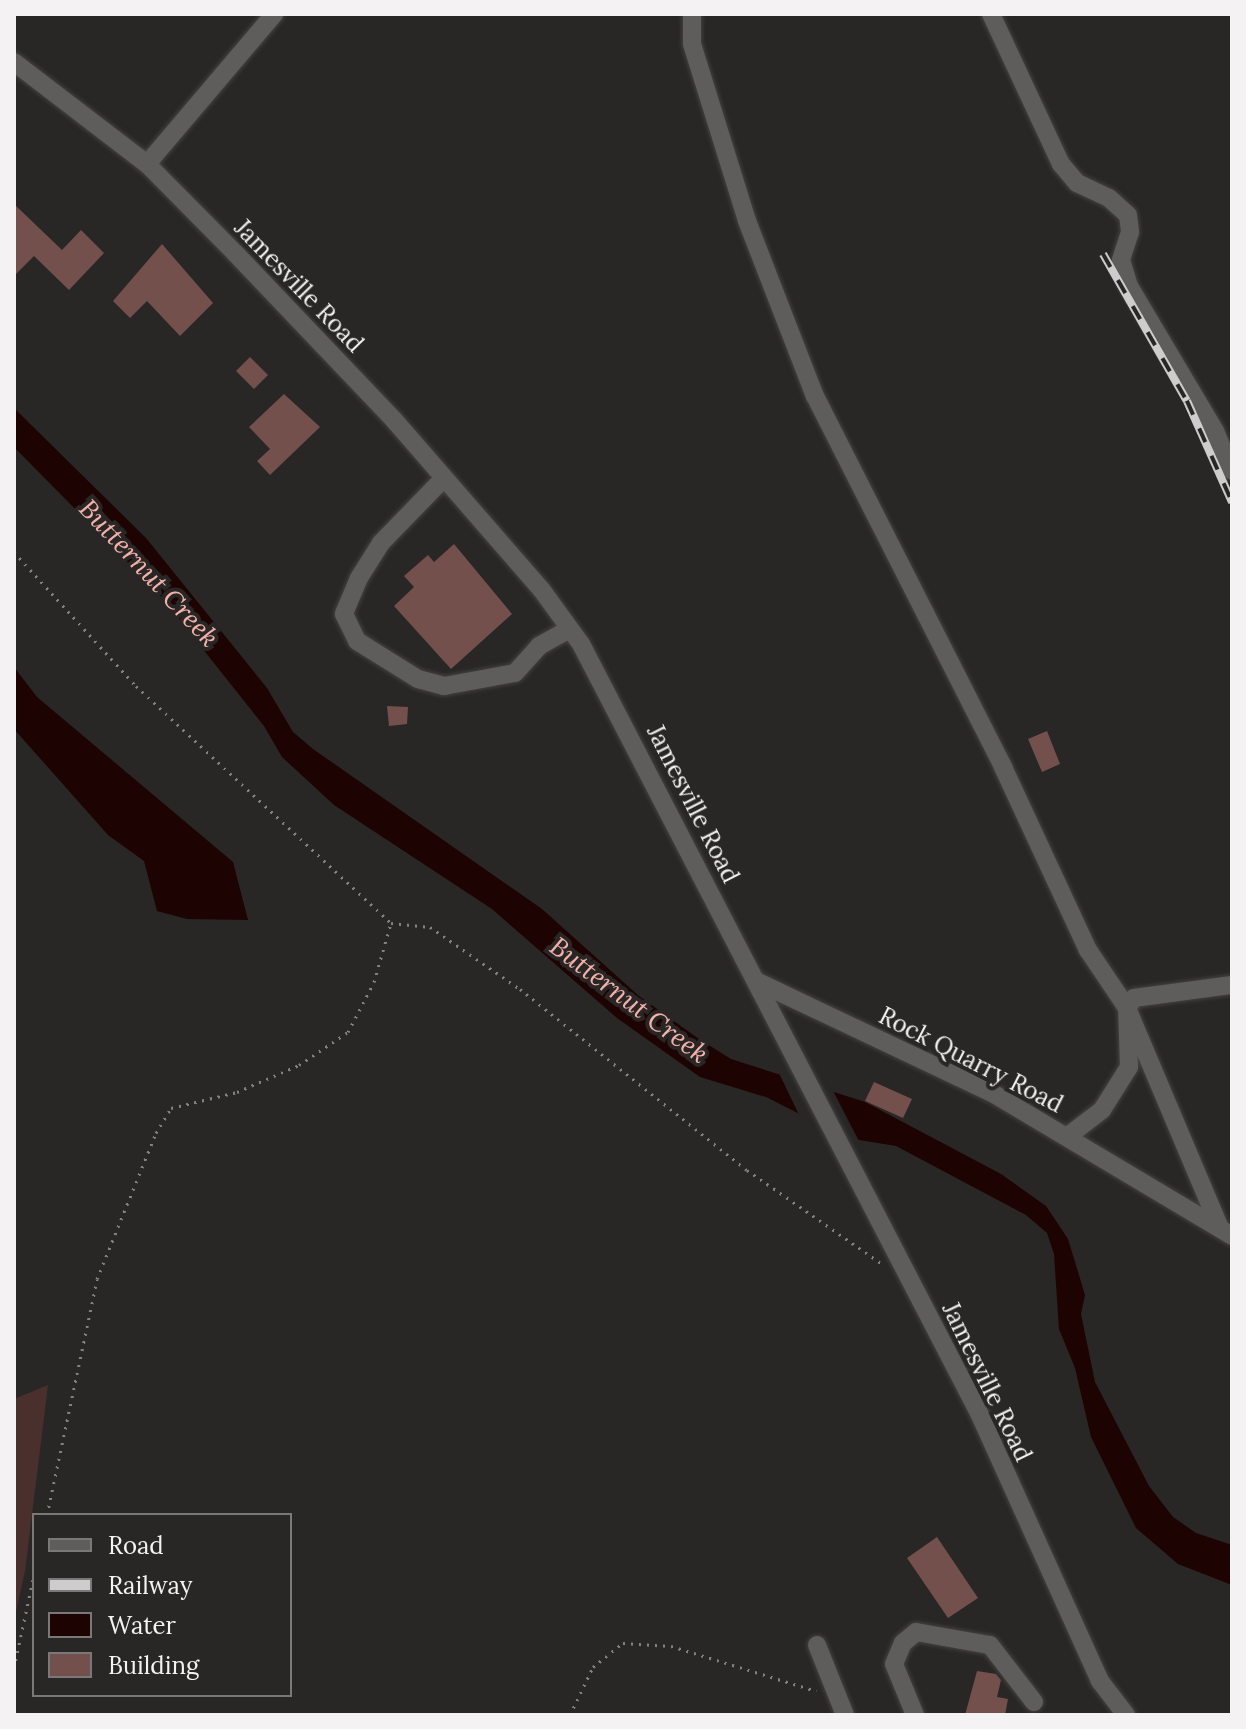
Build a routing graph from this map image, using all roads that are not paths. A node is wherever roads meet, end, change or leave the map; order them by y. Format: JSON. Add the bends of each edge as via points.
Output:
{"nodes":[{"id":1,"x":274,"y":14,"type":"edge"},
{"id":2,"x":692,"y":14,"type":"edge"},
{"id":3,"x":991,"y":14,"type":"edge"},
{"id":4,"x":14,"y":62,"type":"edge"},
{"id":5,"x":147,"y":164,"type":"junction"},
{"id":6,"x":1232,"y":471,"type":"edge"},
{"id":7,"x":444,"y":478,"type":"junction"},
{"id":8,"x":570,"y":629,"type":"junction"},
{"id":9,"x":758,"y":982,"type":"junction"},
{"id":10,"x":1232,"y":985,"type":"edge"},
{"id":11,"x":1127,"y":1008,"type":"junction"},
{"id":12,"x":1068,"y":1136,"type":"junction"},
{"id":13,"x":1226,"y":1232,"type":"edge"},
{"id":14,"x":817,"y":1645,"type":"dead end"},
{"id":15,"x":1100,"y":1681,"type":"junction"},
{"id":16,"x":1034,"y":1702,"type":"dead end"},
{"id":17,"x":842,"y":1707,"type":"edge"},
{"id":18,"x":915,"y":1715,"type":"edge"},
{"id":19,"x":1114,"y":1715,"type":"edge"},
{"id":20,"x":1126,"y":1715,"type":"edge"}],
"edges":[{"from":1,"to":5,"type":"street"},
{"from":2,"to":11,"type":"street","via":[[692,44],[747,221],[815,396],[1003,767],[1088,950]]},
{"from":3,"to":6,"type":"street","via":[[1061,164],[1077,183],[1109,198],[1128,215],[1130,232],[1121,260],[1129,286],[1215,431]]},
{"from":4,"to":5,"type":"street","name":"Jamesville Road"},
{"from":5,"to":7,"type":"street","name":"Jamesville Road"},
{"from":7,"to":8,"type":"street","name":"Jamesville Road"},
{"from":7,"to":8,"type":"street","via":[[381,543],[355,586],[344,614],[357,641],[418,679],[444,686],[515,673],[539,646]]},
{"from":8,"to":9,"type":"street","name":"Jamesville Road","via":[[616,706]]},
{"from":9,"to":12,"type":"street","name":"Rock Quarry Road","via":[[994,1094]]},
{"from":9,"to":15,"type":"street","name":"Jamesville Road","via":[[979,1413]]},
{"from":10,"to":11,"type":"street","via":[[1143,995]]},
{"from":11,"to":12,"type":"street","name":"Rock Quarry Road","via":[[1129,1067],[1102,1110]]},
{"from":11,"to":13,"type":"street"},
{"from":12,"to":13,"type":"street"},
{"from":14,"to":17,"type":"street"},
{"from":15,"to":19,"type":"street"},
{"from":15,"to":20,"type":"street","name":"Jamesville Road"},
{"from":16,"to":18,"type":"street","via":[[990,1645],[916,1632],[903,1643],[895,1675]]}]}
